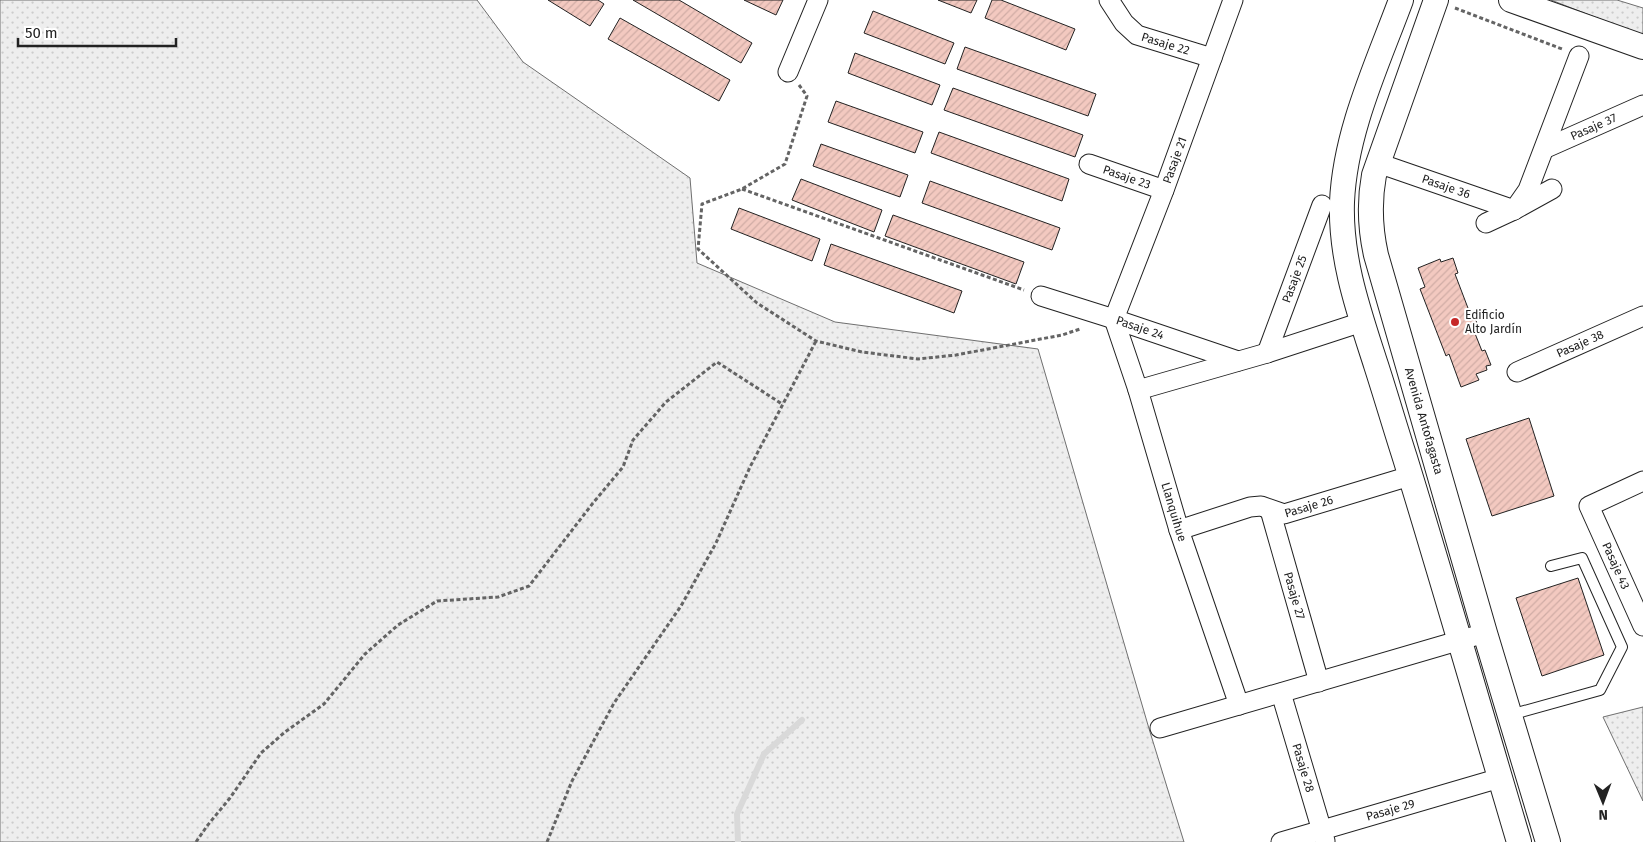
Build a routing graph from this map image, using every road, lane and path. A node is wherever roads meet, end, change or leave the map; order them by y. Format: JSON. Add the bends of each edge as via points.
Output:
{"nodes":[{"id":1,"x":818,"y":0,"type":"edge"},
{"id":2,"x":1109,"y":0,"type":"edge"},
{"id":3,"x":1232,"y":0,"type":"edge"},
{"id":4,"x":1401,"y":0,"type":"edge"},
{"id":5,"x":1436,"y":0,"type":"edge"},
{"id":6,"x":1511,"y":0,"type":"edge"},
{"id":7,"x":1643,"y":47,"type":"edge"},
{"id":8,"x":1579,"y":56,"type":"joint"},
{"id":9,"x":1212,"y":58,"type":"junction"},
{"id":10,"x":788,"y":72,"type":"joint"},
{"id":11,"x":1643,"y":105,"type":"edge"},
{"id":12,"x":1546,"y":148,"type":"junction"},
{"id":13,"x":1378,"y":163,"type":"junction"},
{"id":14,"x":1089,"y":164,"type":"dead end"},
{"id":15,"x":1552,"y":189,"type":"dead end"},
{"id":16,"x":742,"y":190,"type":"junction"},
{"id":17,"x":1164,"y":190,"type":"junction"},
{"id":18,"x":1322,"y":206,"type":"dead end"},
{"id":19,"x":1514,"y":210,"type":"junction"},
{"id":20,"x":1486,"y":223,"type":"dead end"},
{"id":21,"x":1041,"y":296,"type":"joint"},
{"id":22,"x":1643,"y":316,"type":"edge"},
{"id":23,"x":1114,"y":319,"type":"junction"},
{"id":24,"x":1362,"y":322,"type":"junction"},
{"id":25,"x":816,"y":341,"type":"junction"},
{"id":26,"x":1267,"y":353,"type":"junction"},
{"id":27,"x":1238,"y":361,"type":"junction"},
{"id":28,"x":1517,"y":372,"type":"dead end"},
{"id":29,"x":1138,"y":390,"type":"junction"},
{"id":30,"x":782,"y":404,"type":"junction"},
{"id":31,"x":1410,"y":476,"type":"junction"},
{"id":32,"x":1643,"y":481,"type":"edge"},
{"id":33,"x":1270,"y":510,"type":"junction"},
{"id":34,"x":1179,"y":530,"type":"junction"},
{"id":35,"x":1552,"y":566,"type":"dead end"},
{"id":36,"x":1643,"y":626,"type":"edge"},
{"id":37,"x":1485,"y":633,"type":"junction"},
{"id":38,"x":1460,"y":640,"type":"junction"},
{"id":39,"x":1319,"y":682,"type":"junction"},
{"id":40,"x":1281,"y":693,"type":"junction"},
{"id":41,"x":1239,"y":705,"type":"junction"},
{"id":42,"x":1510,"y":715,"type":"junction"},
{"id":43,"x":1160,"y":728,"type":"dead end"},
{"id":44,"x":1500,"y":778,"type":"junction"},
{"id":45,"x":1323,"y":836,"type":"edge"},
{"id":46,"x":196,"y":842,"type":"edge"},
{"id":47,"x":547,"y":842,"type":"edge"},
{"id":48,"x":1280,"y":842,"type":"edge"},
{"id":49,"x":1519,"y":842,"type":"edge"},
{"id":50,"x":1548,"y":842,"type":"edge"}],
"edges":[{"from":1,"to":10,"type":"street"},
{"from":2,"to":9,"type":"street","name":"Pasaje 22","via":[[1124,23],[1137,35]]},
{"from":3,"to":9,"type":"street","name":"Pasaje 21"},
{"from":4,"to":24,"type":"street","via":[[1356,122],[1345,172],[1342,202],[1346,262]]},
{"from":5,"to":8,"type":"path"},
{"from":5,"to":13,"type":"street","name":"Avenida Antofagasta"},
{"from":6,"to":7,"type":"street"},
{"from":8,"to":12,"type":"street","name":"Pasaje 37"},
{"from":9,"to":17,"type":"street","name":"Pasaje 21"},
{"from":10,"to":16,"type":"path","via":[[807,96],[785,164]]},
{"from":11,"to":12,"type":"street","name":"Pasaje 37"},
{"from":12,"to":19,"type":"street","name":"Pasaje 37","via":[[1528,190]]},
{"from":13,"to":19,"type":"street","name":"Pasaje 36"},
{"from":13,"to":37,"type":"street","name":"Avenida Antofagasta","via":[[1370,204],[1376,255]]},
{"from":14,"to":17,"type":"street","name":"Pasaje 23"},
{"from":15,"to":19,"type":"street"},
{"from":16,"to":21,"type":"path"},
{"from":16,"to":25,"type":"path","via":[[702,204],[698,249],[757,304]]},
{"from":17,"to":23,"type":"street","name":"Pasaje 21"},
{"from":18,"to":26,"type":"street","name":"Pasaje 25"},
{"from":19,"to":20,"type":"street"},
{"from":21,"to":23,"type":"street","name":"Pasaje 24"},
{"from":22,"to":28,"type":"street","name":"Pasaje 38"},
{"from":23,"to":25,"type":"path","via":[[1062,335],[918,359],[862,352]]},
{"from":23,"to":27,"type":"street","name":"Pasaje 24"},
{"from":23,"to":29,"type":"street","name":"Llanquihue"},
{"from":24,"to":26,"type":"street"},
{"from":24,"to":31,"type":"street"},
{"from":25,"to":30,"type":"path"},
{"from":26,"to":27,"type":"street"},
{"from":27,"to":29,"type":"street"},
{"from":29,"to":34,"type":"street","name":"Llanquihue"},
{"from":30,"to":46,"type":"path","via":[[717,362],[666,402],[633,440],[623,467],[529,586],[498,597],[437,601],[398,625],[364,654],[324,704],[261,753]]},
{"from":30,"to":47,"type":"path","via":[[716,543],[681,606],[614,703],[572,781]]},
{"from":31,"to":33,"type":"street","name":"Pasaje 26","via":[[1284,514]]},
{"from":31,"to":38,"type":"street"},
{"from":32,"to":36,"type":"street","name":"Pasaje 43","via":[[1589,506]]},
{"from":33,"to":34,"type":"street","name":"Pasaje 26","via":[[1261,506],[1250,507]]},
{"from":33,"to":39,"type":"street","name":"Pasaje 27"},
{"from":34,"to":41,"type":"street","name":"Llanquihue"},
{"from":35,"to":42,"type":"lane","via":[[1582,558],[1622,647],[1600,690]]},
{"from":37,"to":38,"type":"street"},
{"from":37,"to":42,"type":"street","name":"Avenida Antofagasta"},
{"from":38,"to":39,"type":"street"},
{"from":38,"to":44,"type":"street"},
{"from":39,"to":40,"type":"street"},
{"from":40,"to":41,"type":"street"},
{"from":40,"to":45,"type":"street","name":"Pasaje 28"},
{"from":41,"to":43,"type":"street"},
{"from":42,"to":50,"type":"street","name":"Avenida Antofagasta"},
{"from":44,"to":45,"type":"street","name":"Pasaje 29"},
{"from":44,"to":49,"type":"street"},
{"from":45,"to":48,"type":"street","name":"Pasaje 29"}]}
